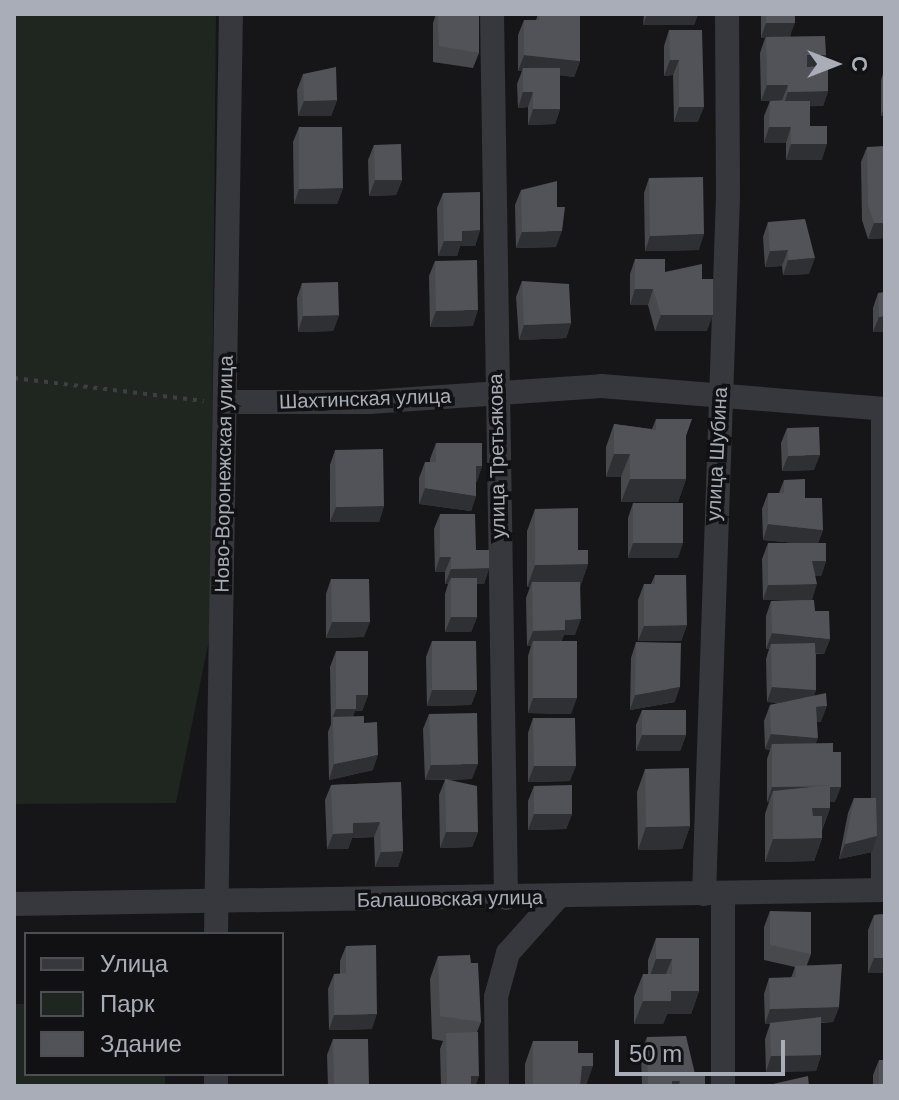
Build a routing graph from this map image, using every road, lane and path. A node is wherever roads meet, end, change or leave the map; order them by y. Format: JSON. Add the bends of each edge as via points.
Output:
{"nodes":[{"id":1,"x":231,"y":14,"type":"edge"},
{"id":2,"x":492,"y":14,"type":"edge"},
{"id":3,"x":727,"y":14,"type":"edge"},
{"id":4,"x":14,"y":378,"type":"edge"},
{"id":5,"x":495,"y":395,"type":"junction"},
{"id":6,"x":721,"y":396,"type":"junction"},
{"id":7,"x":226,"y":402,"type":"junction"},
{"id":8,"x":884,"y":409,"type":"edge"},
{"id":9,"x":885,"y":591,"type":"edge"},
{"id":10,"x":884,"y":890,"type":"edge"},
{"id":11,"x":713,"y":894,"type":"junction"},
{"id":12,"x":558,"y":897,"type":"junction"},
{"id":13,"x":506,"y":898,"type":"junction"},
{"id":14,"x":216,"y":902,"type":"junction"},
{"id":15,"x":14,"y":904,"type":"edge"},
{"id":16,"x":216,"y":932,"type":"edge"},
{"id":17,"x":497,"y":1086,"type":"edge"},
{"id":18,"x":723,"y":1086,"type":"edge"}],
"edges":[{"from":1,"to":7,"type":"street","name":"Ново-Воронежская улица"},
{"from":2,"to":5,"type":"street","name":"улица Третьякова"},
{"from":3,"to":6,"type":"street","name":"улица Шубина"},
{"from":4,"to":7,"type":"path"},
{"from":5,"to":6,"type":"street","name":"Шахтинская улица","via":[[601,386],[656,396]]},
{"from":5,"to":7,"type":"street","name":"Шахтинская улица"},
{"from":5,"to":13,"type":"street","name":"улица Третьякова"},
{"from":6,"to":8,"type":"street","name":"Шахтинская улица"},
{"from":6,"to":11,"type":"street","name":"улица Шубина"},
{"from":7,"to":14,"type":"street","name":"Ново-Воронежская улица"},
{"from":8,"to":9,"type":"street"},
{"from":9,"to":10,"type":"street"},
{"from":10,"to":11,"type":"street","name":"Балашовская улица"},
{"from":11,"to":12,"type":"street","name":"Балашовская улица"},
{"from":11,"to":18,"type":"street","name":"улица Шубина"},
{"from":12,"to":13,"type":"street","name":"Балашовская улица"},
{"from":12,"to":17,"type":"street","via":[[508,953],[496,997]]},
{"from":13,"to":14,"type":"street","name":"Балашовская улица"},
{"from":14,"to":15,"type":"street","name":"Балашовская улица"},
{"from":14,"to":16,"type":"street","name":"Ново-Воронежская улица"}]}
